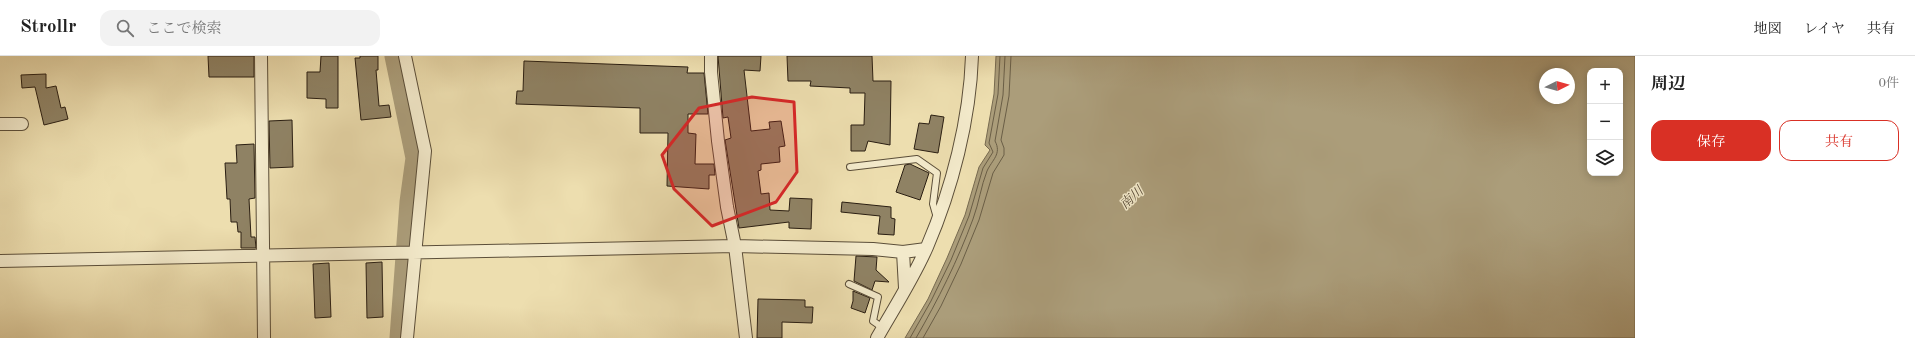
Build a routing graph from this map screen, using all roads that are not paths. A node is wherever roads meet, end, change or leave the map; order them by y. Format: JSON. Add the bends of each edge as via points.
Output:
{"nodes":[{"id":1,"x":261,"y":56,"type":"edge"},
{"id":2,"x":405,"y":56,"type":"edge"},
{"id":3,"x":711,"y":56,"type":"edge"},
{"id":4,"x":972,"y":56,"type":"edge"},
{"id":5,"x":0,"y":124,"type":"edge"},
{"id":6,"x":22,"y":124,"type":"dead end"},
{"id":7,"x":850,"y":167,"type":"dead end"},
{"id":8,"x":937,"y":219,"type":"junction"},
{"id":9,"x":735,"y":246,"type":"junction"},
{"id":10,"x":926,"y":248,"type":"junction"},
{"id":11,"x":903,"y":252,"type":"junction"},
{"id":12,"x":409,"y":254,"type":"junction"},
{"id":13,"x":262,"y":257,"type":"junction"},
{"id":14,"x":0,"y":262,"type":"edge"},
{"id":15,"x":849,"y":284,"type":"dead end"},
{"id":16,"x":906,"y":289,"type":"junction"},
{"id":17,"x":880,"y":333,"type":"edge"},
{"id":18,"x":264,"y":338,"type":"edge"},
{"id":19,"x":407,"y":338,"type":"edge"},
{"id":20,"x":746,"y":338,"type":"edge"}],
"edges":[{"from":1,"to":13,"type":"street"},
{"from":2,"to":12,"type":"street","via":[[425,151]]},
{"from":3,"to":9,"type":"street","via":[[718,141]]},
{"from":4,"to":8,"type":"street","via":[[968,102],[962,132]]},
{"from":5,"to":6,"type":"street"},
{"from":7,"to":8,"type":"lane","via":[[917,158],[937,173],[933,204]]},
{"from":8,"to":10,"type":"street"},
{"from":9,"to":11,"type":"street","via":[[873,248]]},
{"from":9,"to":12,"type":"street"},
{"from":9,"to":20,"type":"street"},
{"from":10,"to":11,"type":"street"},
{"from":10,"to":16,"type":"street"},
{"from":11,"to":16,"type":"street"},
{"from":12,"to":13,"type":"street"},
{"from":12,"to":19,"type":"street"},
{"from":13,"to":14,"type":"street"},
{"from":13,"to":18,"type":"street"},
{"from":15,"to":17,"type":"lane","via":[[878,297],[873,321]]},
{"from":16,"to":17,"type":"street"}]}
